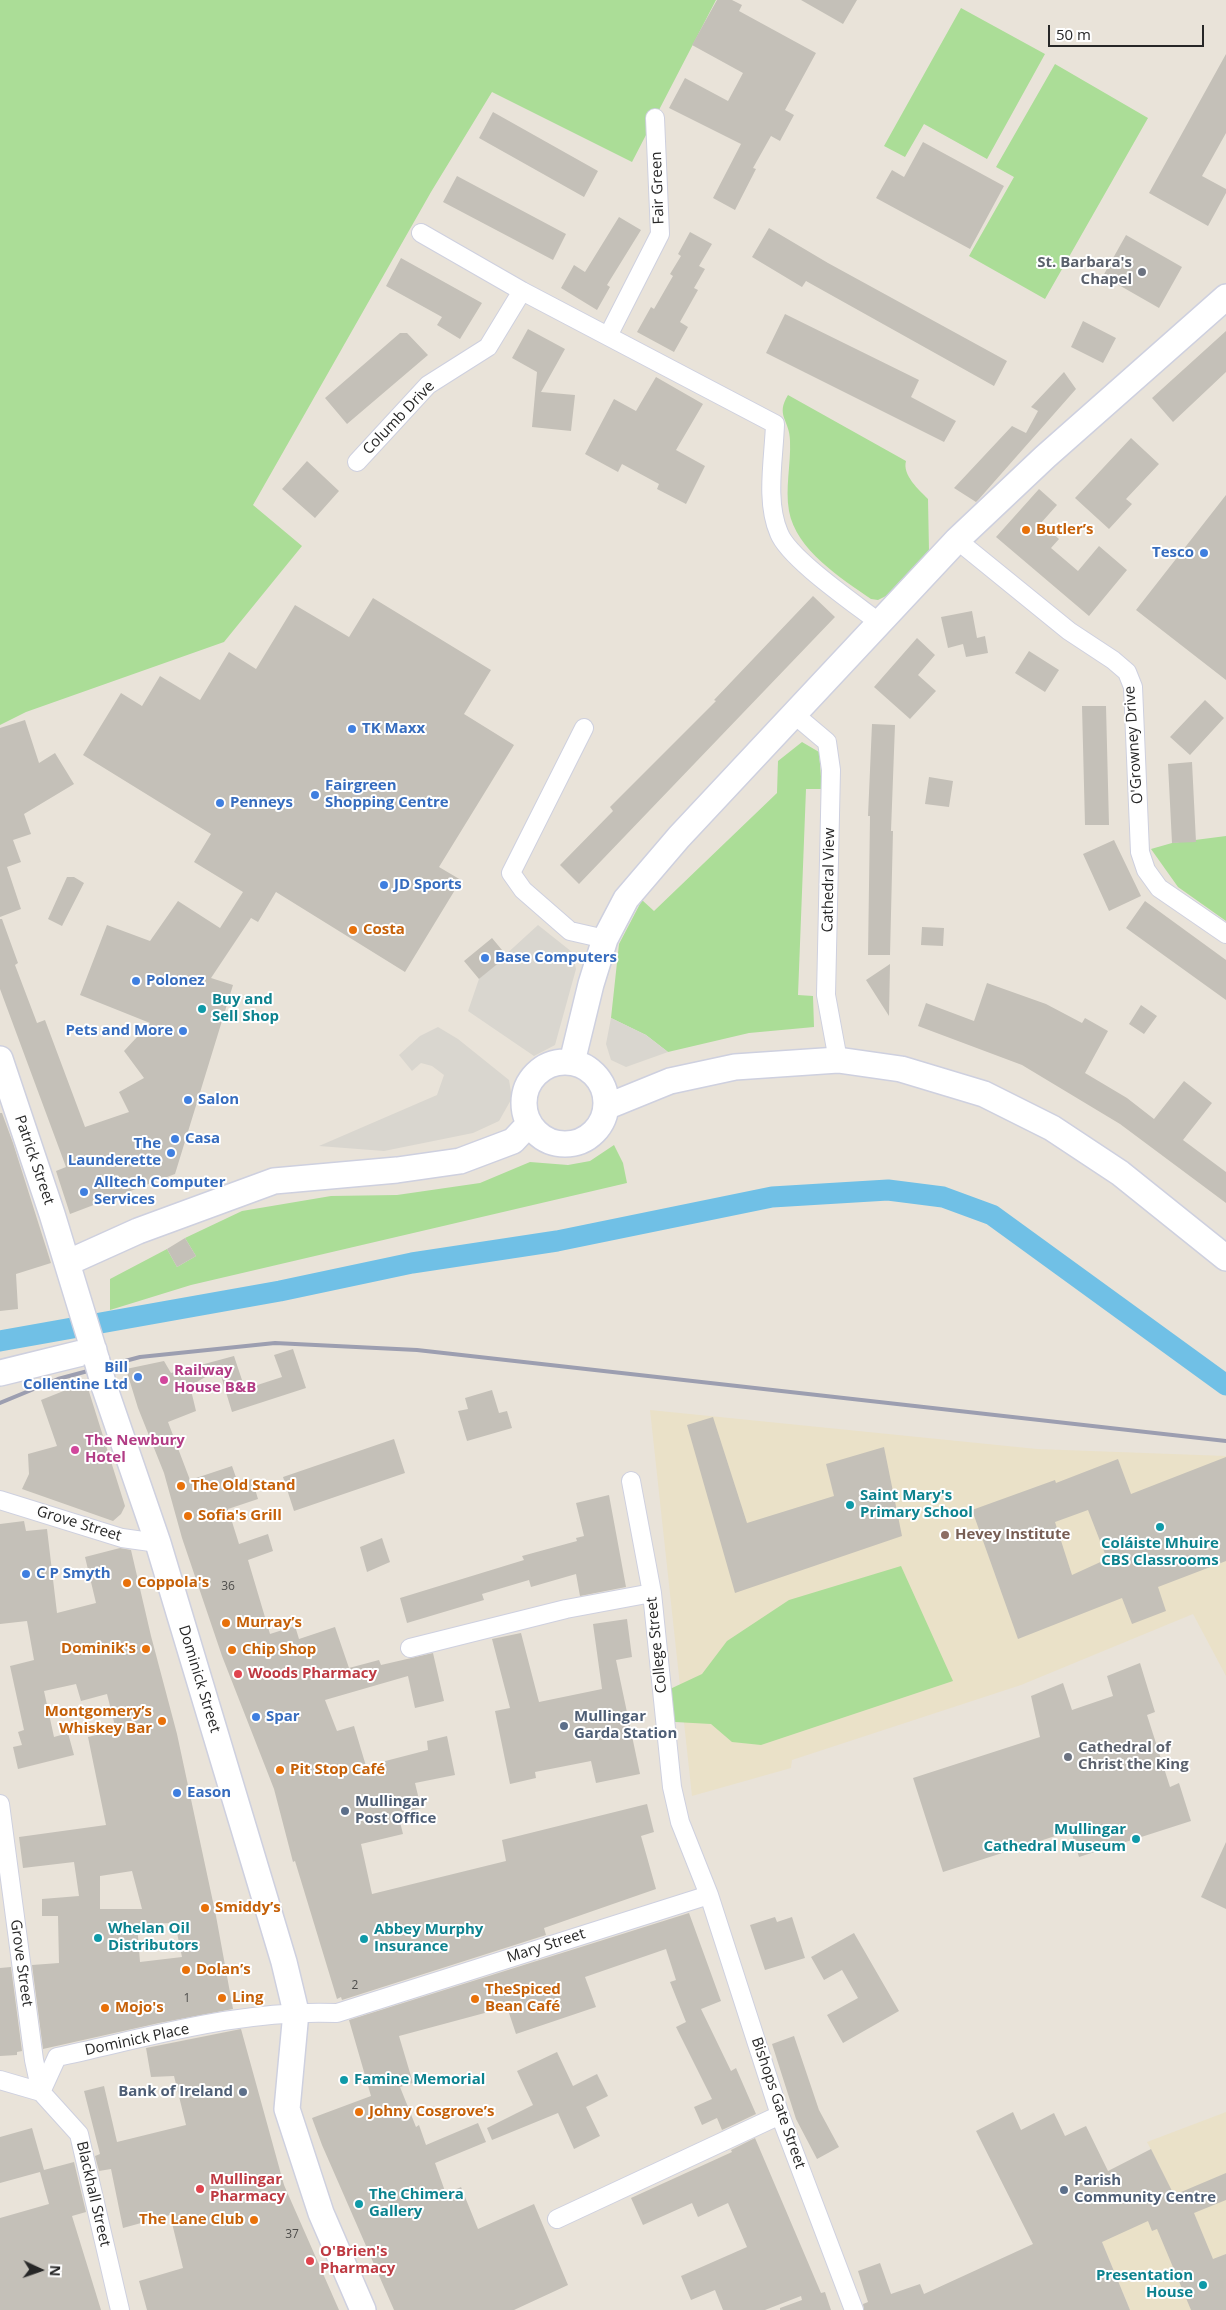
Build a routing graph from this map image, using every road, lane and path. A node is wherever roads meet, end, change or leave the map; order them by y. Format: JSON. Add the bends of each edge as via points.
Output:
{"nodes":[{"id":1,"x":656,"y":118,"type":"dead end"},
{"id":2,"x":421,"y":233,"type":"dead end"},
{"id":3,"x":522,"y":290,"type":"junction"},
{"id":4,"x":1226,"y":297,"type":"edge"},
{"id":5,"x":608,"y":336,"type":"junction"},
{"id":6,"x":357,"y":462,"type":"dead end"},
{"id":7,"x":957,"y":540,"type":"junction"},
{"id":8,"x":881,"y":624,"type":"junction"},
{"id":9,"x":795,"y":715,"type":"junction"},
{"id":10,"x":584,"y":728,"type":"dead end"},
{"id":11,"x":1226,"y":934,"type":"edge"},
{"id":12,"x":606,"y":939,"type":"junction"},
{"id":13,"x":0,"y":1059,"type":"edge"},
{"id":14,"x":838,"y":1060,"type":"junction"},
{"id":15,"x":572,"y":1062,"type":"junction"},
{"id":16,"x":606,"y":1107,"type":"junction"},
{"id":17,"x":529,"y":1124,"type":"junction"},
{"id":18,"x":1226,"y":1258,"type":"edge"},
{"id":19,"x":67,"y":1262,"type":"junction"},
{"id":20,"x":95,"y":1353,"type":"junction"},
{"id":21,"x":0,"y":1373,"type":"edge"},
{"id":22,"x":631,"y":1481,"type":"dead end"},
{"id":23,"x":0,"y":1500,"type":"edge"},
{"id":24,"x":158,"y":1543,"type":"junction"},
{"id":25,"x":652,"y":1593,"type":"junction"},
{"id":26,"x":410,"y":1648,"type":"dead end"},
{"id":27,"x":0,"y":1804,"type":"edge"},
{"id":28,"x":709,"y":1894,"type":"junction"},
{"id":29,"x":296,"y":2012,"type":"junction"},
{"id":30,"x":0,"y":2080,"type":"edge"},
{"id":31,"x":41,"y":2092,"type":"junction"},
{"id":32,"x":780,"y":2115,"type":"junction"},
{"id":33,"x":557,"y":2219,"type":"dead end"},
{"id":34,"x":120,"y":2310,"type":"edge"},
{"id":35,"x":363,"y":2310,"type":"edge"},
{"id":36,"x":854,"y":2310,"type":"edge"}],
"edges":[{"from":1,"to":5,"type":"street","name":"Fair Green","via":[[660,234]]},
{"from":2,"to":3,"type":"street"},
{"from":3,"to":5,"type":"street"},
{"from":3,"to":6,"type":"street","name":"Columb Drive","via":[[488,347],[428,385]]},
{"from":4,"to":7,"type":"street","via":[[1045,457]]},
{"from":5,"to":8,"type":"street","via":[[775,424],[772,505],[779,534],[804,563]]},
{"from":7,"to":8,"type":"street"},
{"from":7,"to":11,"type":"street","name":"O'Growney Drive","via":[[1069,631],[1127,672],[1133,687],[1140,852],[1146,870],[1159,888]]},
{"from":8,"to":9,"type":"street"},
{"from":9,"to":12,"type":"street","via":[[679,837],[626,899]]},
{"from":9,"to":14,"type":"street","name":"Cathedral View","via":[[827,742],[831,770],[826,994]]},
{"from":10,"to":12,"type":"street","via":[[511,873],[523,890],[570,930]]},
{"from":12,"to":15,"type":"street"},
{"from":13,"to":19,"type":"street","name":"Patrick Street"},
{"from":14,"to":16,"type":"street","via":[[735,1067],[670,1081]]},
{"from":14,"to":18,"type":"street","via":[[901,1069],[984,1094],[1052,1128],[1120,1173]]},
{"from":15,"to":16,"type":"street","via":[[588,1068],[596,1076],[606,1095]]},
{"from":15,"to":17,"type":"street","via":[[545,1066],[534,1076],[524,1099]]},
{"from":16,"to":17,"type":"street","via":[[595,1131],[573,1143],[547,1140]]},
{"from":17,"to":19,"type":"street","via":[[513,1141],[460,1161],[274,1181]]},
{"from":19,"to":20,"type":"street","name":"Dominick Street"},
{"from":20,"to":21,"type":"street"},
{"from":20,"to":24,"type":"street","name":"Dominick Street","bridge":true},
{"from":22,"to":25,"type":"street","name":"College Street"},
{"from":23,"to":24,"type":"street","name":"Grove Street","via":[[122,1538]]},
{"from":24,"to":29,"type":"street","name":"Dominick Street"},
{"from":25,"to":26,"type":"street","via":[[566,1609]]},
{"from":25,"to":28,"type":"street","name":"College Street","via":[[672,1787],[680,1822]]},
{"from":27,"to":31,"type":"street","name":"Grove Street"},
{"from":28,"to":29,"type":"street","name":"Mary Street","via":[[337,2013]]},
{"from":28,"to":32,"type":"street","name":"Bishops Gate Street"},
{"from":29,"to":31,"type":"street","name":"Dominick Place","via":[[239,2017],[57,2057]]},
{"from":29,"to":35,"type":"street","via":[[287,2109],[321,2213]]},
{"from":30,"to":31,"type":"street"},
{"from":31,"to":34,"type":"street","name":"Blackhall Street","via":[[79,2134]]},
{"from":32,"to":33,"type":"street"},
{"from":32,"to":36,"type":"street","name":"Bishops Gate Street"}]}
